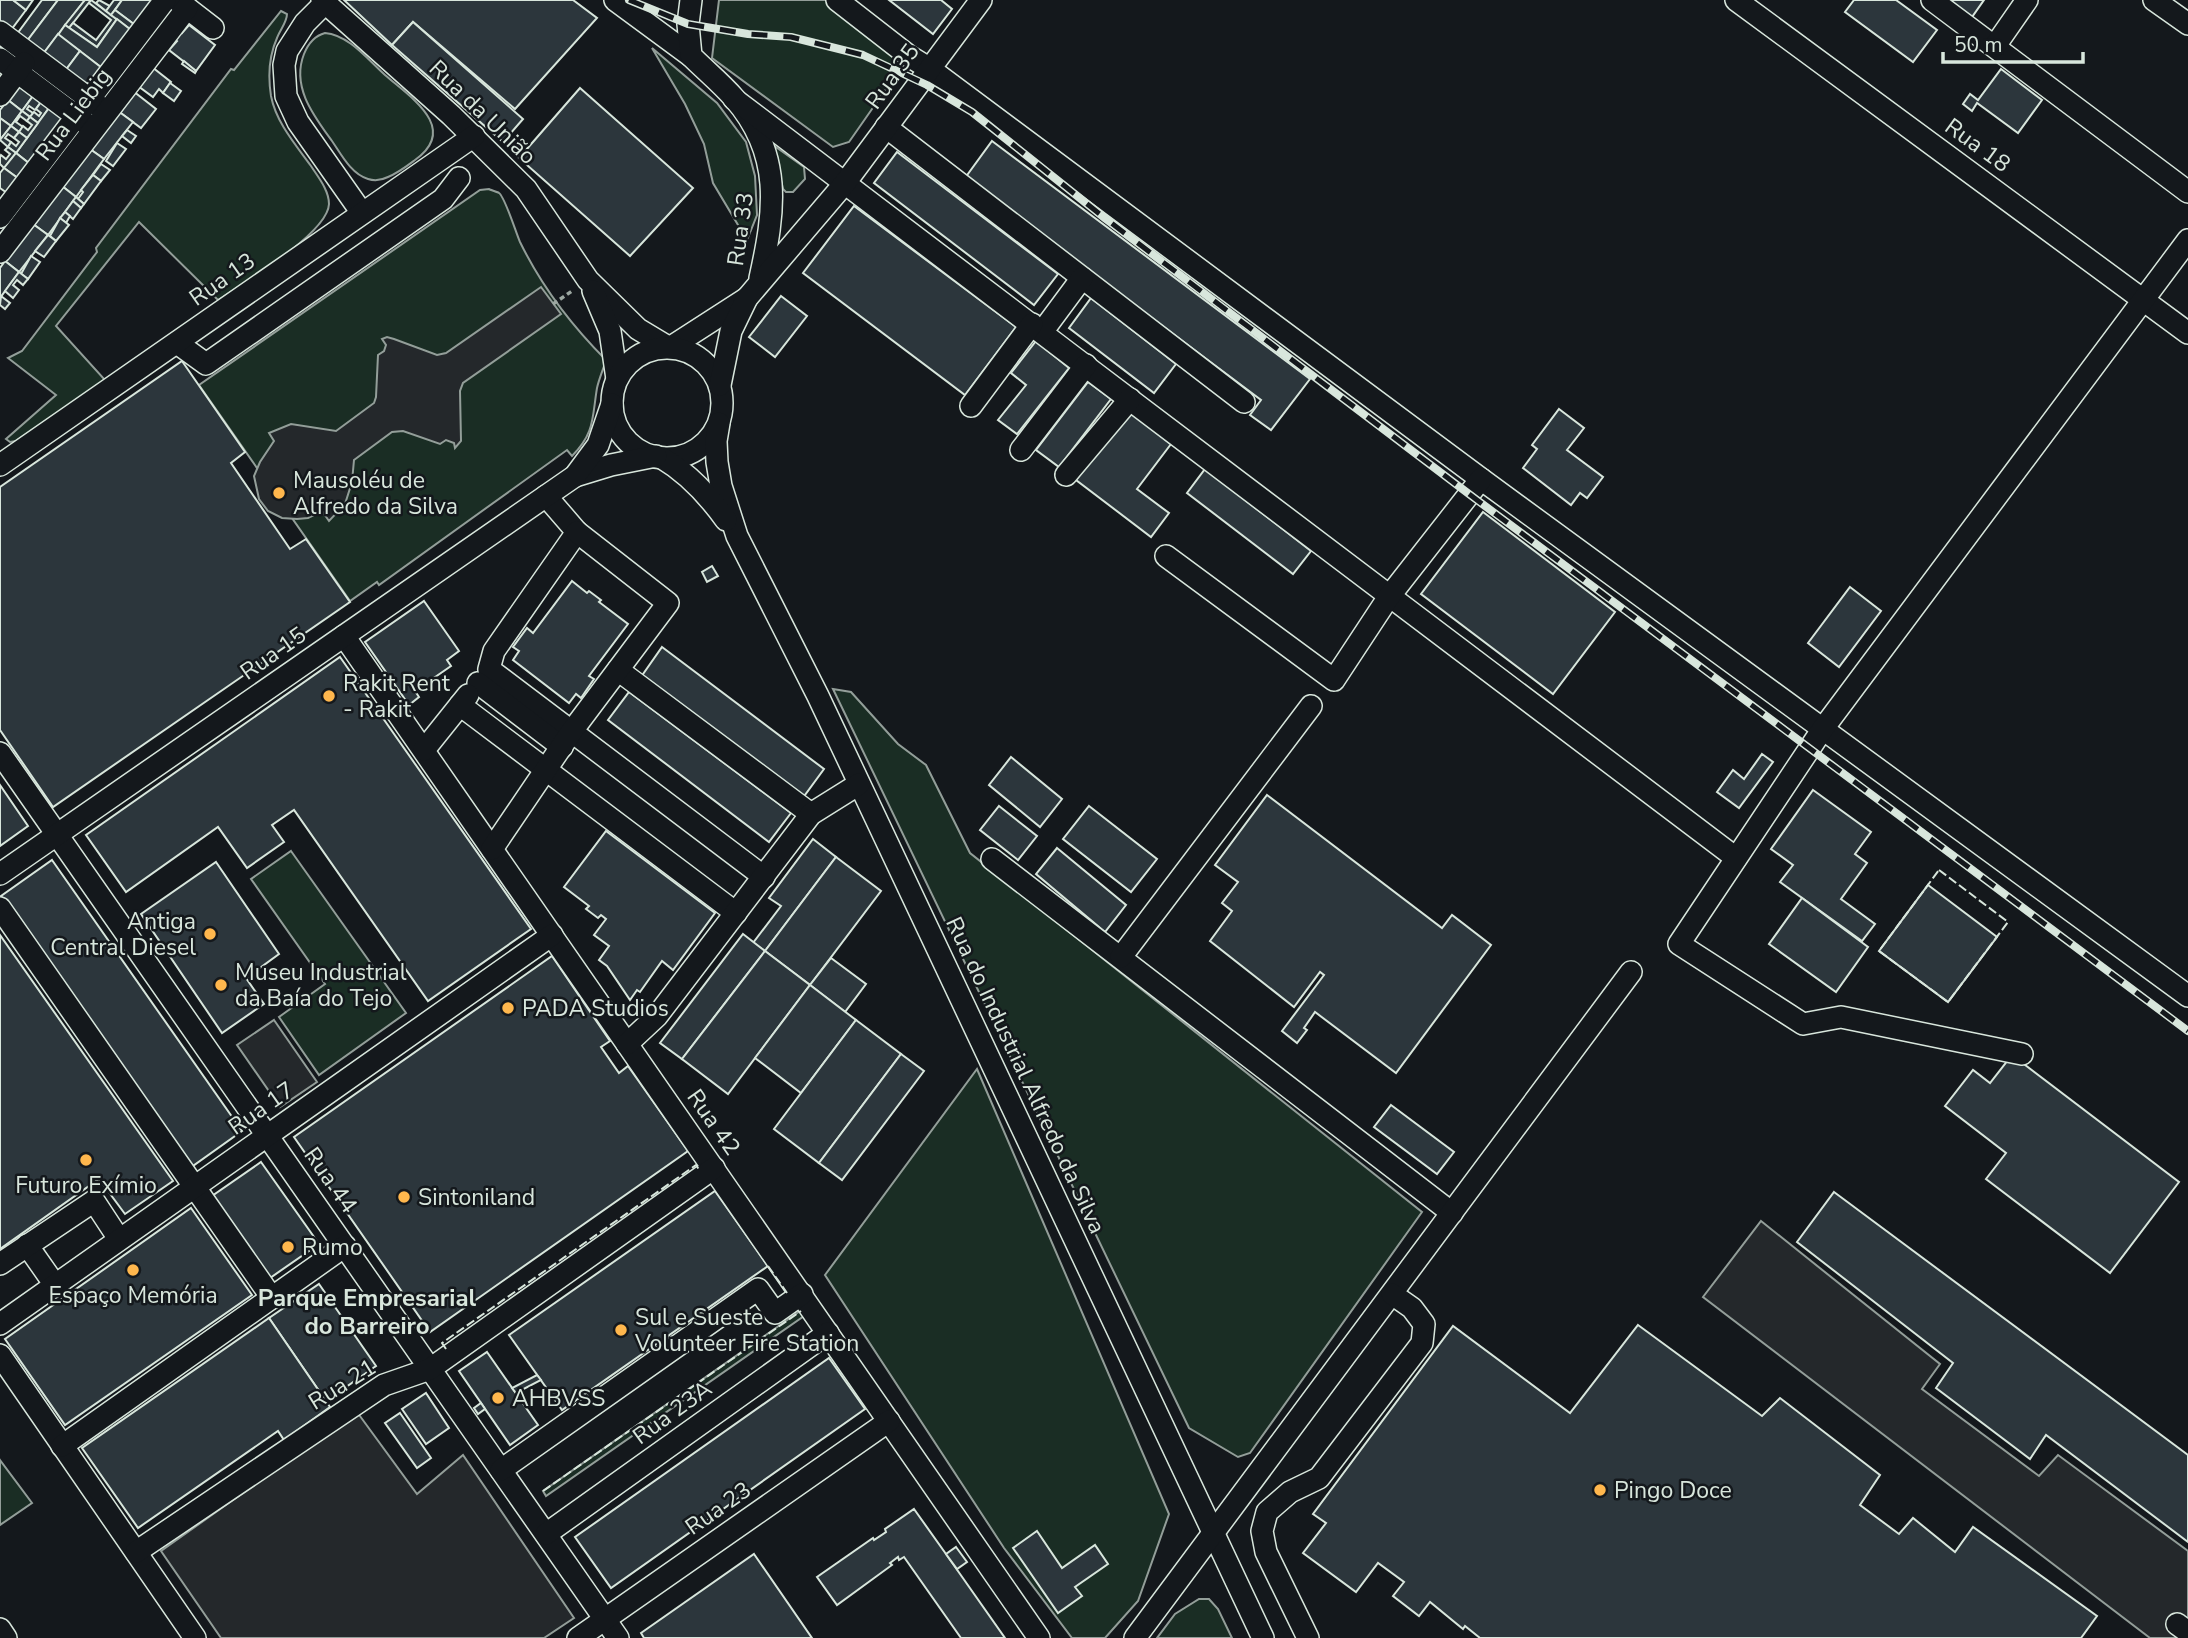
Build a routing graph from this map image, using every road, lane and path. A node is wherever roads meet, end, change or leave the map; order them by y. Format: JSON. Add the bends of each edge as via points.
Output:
{"nodes":[{"id":1,"x":165,"y":0,"type":"edge"},
{"id":2,"x":615,"y":0,"type":"edge"},
{"id":3,"x":691,"y":0,"type":"edge"},
{"id":4,"x":838,"y":0,"type":"edge"},
{"id":5,"x":981,"y":0,"type":"edge"},
{"id":6,"x":1736,"y":0,"type":"edge"},
{"id":7,"x":1932,"y":0,"type":"edge"},
{"id":8,"x":2027,"y":0,"type":"edge"},
{"id":9,"x":2154,"y":0,"type":"edge"},
{"id":10,"x":324,"y":1,"type":"edge"},
{"id":11,"x":181,"y":4,"type":"edge"},
{"id":12,"x":2188,"y":24,"type":"edge"},
{"id":13,"x":213,"y":27,"type":"dead end"},
{"id":14,"x":6,"y":37,"type":"edge"},
{"id":15,"x":1995,"y":46,"type":"junction"},
{"id":16,"x":30,"y":54,"type":"junction"},
{"id":17,"x":691,"y":56,"type":"junction"},
{"id":18,"x":120,"y":59,"type":"junction"},
{"id":19,"x":6,"y":63,"type":"edge"},
{"id":20,"x":930,"y":69,"type":"junction"},
{"id":21,"x":138,"y":72,"type":"junction"},
{"id":22,"x":0,"y":95,"type":"edge"},
{"id":23,"x":90,"y":99,"type":"junction"},
{"id":24,"x":734,"y":99,"type":"junction"},
{"id":25,"x":107,"y":113,"type":"junction"},
{"id":26,"x":76,"y":117,"type":"junction"},
{"id":27,"x":886,"y":127,"type":"junction"},
{"id":28,"x":94,"y":130,"type":"junction"},
{"id":29,"x":474,"y":136,"type":"junction"},
{"id":30,"x":459,"y":178,"type":"dead end"},
{"id":31,"x":845,"y":183,"type":"junction"},
{"id":32,"x":2188,"y":192,"type":"edge"},
{"id":33,"x":362,"y":213,"type":"junction"},
{"id":34,"x":5,"y":224,"type":"edge"},
{"id":35,"x":2188,"y":240,"type":"edge"},
{"id":36,"x":1,"y":250,"type":"edge"},
{"id":37,"x":1083,"y":278,"type":"junction"},
{"id":38,"x":588,"y":280,"type":"junction"},
{"id":39,"x":753,"y":291,"type":"junction"},
{"id":40,"x":2144,"y":300,"type":"junction"},
{"id":41,"x":1037,"y":328,"type":"junction"},
{"id":42,"x":2188,"y":333,"type":"edge"},
{"id":43,"x":177,"y":343,"type":"junction"},
{"id":44,"x":669,"y":347,"type":"junction"},
{"id":45,"x":1086,"y":365,"type":"junction"},
{"id":46,"x":617,"y":379,"type":"junction"},
{"id":47,"x":720,"y":385,"type":"junction"},
{"id":48,"x":1130,"y":399,"type":"junction"},
{"id":49,"x":1244,"y":402,"type":"dead end"},
{"id":50,"x":612,"y":404,"type":"junction"},
{"id":51,"x":971,"y":406,"type":"dead end"},
{"id":52,"x":719,"y":423,"type":"junction"},
{"id":53,"x":1021,"y":450,"type":"dead end"},
{"id":54,"x":659,"y":457,"type":"junction"},
{"id":55,"x":0,"y":465,"type":"edge"},
{"id":56,"x":1066,"y":475,"type":"dead end"},
{"id":57,"x":575,"y":476,"type":"junction"},
{"id":58,"x":1480,"y":479,"type":"junction"},
{"id":59,"x":546,"y":496,"type":"junction"},
{"id":60,"x":577,"y":533,"type":"junction"},
{"id":61,"x":737,"y":536,"type":"junction"},
{"id":62,"x":1166,"y":556,"type":"dead end"},
{"id":63,"x":1388,"y":598,"type":"junction"},
{"id":64,"x":344,"y":636,"type":"junction"},
{"id":65,"x":618,"y":670,"type":"junction"},
{"id":66,"x":483,"y":676,"type":"junction"},
{"id":67,"x":460,"y":705,"type":"junction"},
{"id":68,"x":1311,"y":706,"type":"dead end"},
{"id":69,"x":1822,"y":730,"type":"junction"},
{"id":70,"x":567,"y":739,"type":"junction"},
{"id":71,"x":424,"y":750,"type":"junction"},
{"id":72,"x":0,"y":752,"type":"edge"},
{"id":73,"x":546,"y":770,"type":"junction"},
{"id":74,"x":859,"y":784,"type":"junction"},
{"id":75,"x":811,"y":814,"type":"junction"},
{"id":76,"x":57,"y":834,"type":"junction"},
{"id":77,"x":492,"y":849,"type":"junction"},
{"id":78,"x":1735,"y":858,"type":"junction"},
{"id":79,"x":992,"y":859,"type":"dead end"},
{"id":80,"x":0,"y":874,"type":"edge"},
{"id":81,"x":764,"y":877,"type":"junction"},
{"id":82,"x":0,"y":908,"type":"edge"},
{"id":83,"x":736,"y":913,"type":"junction"},
{"id":84,"x":552,"y":935,"type":"junction"},
{"id":85,"x":1121,"y":957,"type":"junction"},
{"id":86,"x":1630,"y":972,"type":"dead end"},
{"id":87,"x":2188,"y":996,"type":"edge"},
{"id":88,"x":627,"y":1044,"type":"junction"},
{"id":89,"x":2022,"y":1054,"type":"dead end"},
{"id":90,"x":267,"y":1136,"type":"junction"},
{"id":91,"x":714,"y":1168,"type":"junction"},
{"id":92,"x":194,"y":1187,"type":"junction"},
{"id":93,"x":1452,"y":1213,"type":"junction"},
{"id":94,"x":119,"y":1239,"type":"junction"},
{"id":95,"x":27,"y":1245,"type":"junction"},
{"id":96,"x":345,"y":1246,"type":"junction"},
{"id":97,"x":0,"y":1264,"type":"edge"},
{"id":98,"x":55,"y":1285,"type":"junction"},
{"id":99,"x":802,"y":1294,"type":"junction"},
{"id":100,"x":1392,"y":1294,"type":"junction"},
{"id":101,"x":272,"y":1298,"type":"junction"},
{"id":102,"x":0,"y":1324,"type":"edge"},
{"id":103,"x":828,"y":1333,"type":"junction"},
{"id":104,"x":0,"y":1355,"type":"edge"},
{"id":105,"x":430,"y":1369,"type":"junction"},
{"id":106,"x":889,"y":1422,"type":"junction"},
{"id":107,"x":62,"y":1446,"type":"junction"},
{"id":108,"x":501,"y":1470,"type":"junction"},
{"id":109,"x":546,"y":1534,"type":"junction"},
{"id":110,"x":1214,"y":1534,"type":"junction"},
{"id":111,"x":136,"y":1552,"type":"junction"},
{"id":112,"x":605,"y":1619,"type":"junction"},
{"id":113,"x":0,"y":1629,"type":"edge"},
{"id":114,"x":6,"y":1638,"type":"edge"},
{"id":115,"x":195,"y":1638,"type":"edge"},
{"id":116,"x":578,"y":1638,"type":"edge"},
{"id":117,"x":618,"y":1638,"type":"edge"},
{"id":118,"x":1040,"y":1638,"type":"edge"},
{"id":119,"x":1135,"y":1638,"type":"edge"},
{"id":120,"x":1264,"y":1638,"type":"edge"},
{"id":121,"x":1308,"y":1638,"type":"edge"}],
"edges":[{"from":1,"to":18,"type":"street","name":"Rua Liebig"},
{"from":2,"to":17,"type":"street","name":"Rua 33"},
{"from":3,"to":17,"type":"street"},
{"from":4,"to":20,"type":"street"},
{"from":5,"to":20,"type":"street","name":"Rua 35"},
{"from":6,"to":40,"type":"street","name":"Rua 18"},
{"from":7,"to":15,"type":"street"},
{"from":8,"to":15,"type":"street"},
{"from":9,"to":12,"type":"street"},
{"from":10,"to":29,"type":"street","name":"Rua da União"},
{"from":10,"to":33,"type":"street","via":[[287,51],[286,96],[298,122]]},
{"from":11,"to":13,"type":"street"},
{"from":11,"to":21,"type":"street","name":"Rua Liebig"},
{"from":14,"to":16,"type":"street"},
{"from":14,"to":19,"type":"street"},
{"from":15,"to":32,"type":"street"},
{"from":16,"to":19,"type":"street"},
{"from":16,"to":23,"type":"street"},
{"from":17,"to":24,"type":"street","name":"Rua 33"},
{"from":18,"to":21,"type":"street"},
{"from":18,"to":23,"type":"street","name":"Rua Liebig"},
{"from":19,"to":22,"type":"street"},
{"from":19,"to":26,"type":"street"},
{"from":20,"to":27,"type":"street","name":"Rua 35"},
{"from":20,"to":58,"type":"street"},
{"from":21,"to":25,"type":"street","name":"Rua Liebig"},
{"from":23,"to":25,"type":"street"},
{"from":23,"to":26,"type":"street","name":"Rua Liebig"},
{"from":24,"to":31,"type":"street"},
{"from":24,"to":39,"type":"street","name":"Rua 33","via":[[761,144],[773,192],[769,236]]},
{"from":25,"to":28,"type":"street","name":"Rua Liebig"},
{"from":26,"to":28,"type":"street"},
{"from":26,"to":34,"type":"street","name":"Rua Liebig"},
{"from":27,"to":31,"type":"street","name":"Rua 35"},
{"from":27,"to":37,"type":"street"},
{"from":28,"to":34,"type":"street","name":"Rua Liebig"},
{"from":29,"to":33,"type":"street","name":"Rua 13"},
{"from":29,"to":38,"type":"street","name":"Rua da União","via":[[526,189]]},
{"from":30,"to":43,"type":"street","via":[[443,199],[206,364]]},
{"from":31,"to":39,"type":"street","name":"Rua 35"},
{"from":31,"to":41,"type":"street"},
{"from":33,"to":43,"type":"street","name":"Rua 13"},
{"from":34,"to":36,"type":"street","name":"Rua Liebig"},
{"from":35,"to":40,"type":"street"},
{"from":37,"to":41,"type":"street"},
{"from":37,"to":49,"type":"street"},
{"from":38,"to":44,"type":"street","name":"Rua da União","via":[[638,329]]},
{"from":38,"to":46,"type":"street","name":"Rua da União","via":[[610,331]]},
{"from":39,"to":44,"type":"street"},
{"from":39,"to":47,"type":"street","via":[[729,339]]},
{"from":40,"to":42,"type":"street","name":"Rua 18"},
{"from":40,"to":69,"type":"street"},
{"from":41,"to":45,"type":"street"},
{"from":41,"to":51,"type":"street"},
{"from":43,"to":55,"type":"street","name":"Rua 13"},
{"from":44,"to":46,"type":"street","via":[[638,355]]},
{"from":44,"to":47,"type":"street","via":[[701,359]]},
{"from":45,"to":48,"type":"street"},
{"from":45,"to":53,"type":"street"},
{"from":46,"to":50,"type":"street"},
{"from":47,"to":52,"type":"street"},
{"from":48,"to":56,"type":"street"},
{"from":48,"to":63,"type":"street"},
{"from":50,"to":54,"type":"street","via":[[621,433],[632,446]]},
{"from":50,"to":57,"type":"street","name":"Rua 15","via":[[598,445]]},
{"from":52,"to":54,"type":"street","via":[[709,440],[694,451]]},
{"from":52,"to":61,"type":"street","name":"Rua do Industrial Alfredo da Silva","via":[[717,462]]},
{"from":54,"to":57,"type":"street","name":"Rua 15"},
{"from":54,"to":61,"type":"street","name":"Rua do Industrial Alfredo da Silva","via":[[697,483]]},
{"from":57,"to":59,"type":"street","name":"Rua 15"},
{"from":58,"to":63,"type":"street"},
{"from":58,"to":69,"type":"street"},
{"from":59,"to":60,"type":"street"},
{"from":59,"to":64,"type":"street","name":"Rua 15"},
{"from":60,"to":65,"type":"street","via":[[668,603]]},
{"from":60,"to":66,"type":"street","via":[[494,651]]},
{"from":61,"to":74,"type":"street","name":"Rua do Industrial Alfredo da Silva"},
{"from":62,"to":63,"type":"street","via":[[1334,680]]},
{"from":63,"to":78,"type":"street"},
{"from":64,"to":71,"type":"street","name":"Rua 42"},
{"from":64,"to":76,"type":"street","name":"Rua 15"},
{"from":65,"to":70,"type":"street"},
{"from":65,"to":75,"type":"street"},
{"from":66,"to":67,"type":"street"},
{"from":66,"to":70,"type":"street"},
{"from":67,"to":71,"type":"street"},
{"from":67,"to":73,"type":"street"},
{"from":68,"to":85,"type":"street"},
{"from":69,"to":78,"type":"street"},
{"from":69,"to":87,"type":"street"},
{"from":70,"to":73,"type":"street"},
{"from":70,"to":81,"type":"street"},
{"from":71,"to":77,"type":"street","name":"Rua 42"},
{"from":72,"to":76,"type":"street","name":"Rua 44"},
{"from":73,"to":77,"type":"street"},
{"from":73,"to":83,"type":"street"},
{"from":74,"to":75,"type":"street"},
{"from":74,"to":110,"type":"street","name":"Rua do Industrial Alfredo da Silva"},
{"from":75,"to":81,"type":"street"},
{"from":76,"to":80,"type":"street","name":"Rua 15"},
{"from":76,"to":90,"type":"street","name":"Rua 44"},
{"from":77,"to":84,"type":"street","name":"Rua 42"},
{"from":78,"to":89,"type":"street","via":[[1679,944],[1802,1024],[1841,1017]]},
{"from":79,"to":85,"type":"street"},
{"from":81,"to":83,"type":"street"},
{"from":82,"to":92,"type":"street"},
{"from":83,"to":88,"type":"street","via":[[657,1016]]},
{"from":84,"to":88,"type":"street","name":"Rua 42"},
{"from":84,"to":90,"type":"street","name":"Rua 17"},
{"from":85,"to":93,"type":"street"},
{"from":86,"to":93,"type":"street"},
{"from":88,"to":91,"type":"street","name":"Rua 42"},
{"from":90,"to":92,"type":"street","name":"Rua 17"},
{"from":90,"to":96,"type":"street","name":"Rua 44"},
{"from":91,"to":99,"type":"street","name":"Rua 42"},
{"from":91,"to":105,"type":"street","name":"Rua 21"},
{"from":92,"to":94,"type":"street","name":"Rua 17"},
{"from":92,"to":101,"type":"street"},
{"from":93,"to":100,"type":"street"},
{"from":94,"to":95,"type":"street","via":[[94,1201]]},
{"from":94,"to":98,"type":"street","name":"Rua 17"},
{"from":95,"to":97,"type":"street"},
{"from":95,"to":98,"type":"street"},
{"from":96,"to":101,"type":"street"},
{"from":96,"to":105,"type":"street","name":"Rua 44"},
{"from":98,"to":102,"type":"street","name":"Rua 17"},
{"from":99,"to":103,"type":"street","name":"Rua 42"},
{"from":99,"to":108,"type":"street","via":[[775,1313],[758,1289]]},
{"from":100,"to":110,"type":"street"},
{"from":100,"to":121,"type":"street","via":[[1424,1324],[1422,1343],[1319,1478],[1290,1492],[1268,1511],[1262,1531],[1266,1552]]},
{"from":101,"to":107,"type":"street"},
{"from":103,"to":106,"type":"street","name":"Rua 42"},
{"from":103,"to":109,"type":"street","name":"Rua 23A"},
{"from":104,"to":107,"type":"street"},
{"from":105,"to":108,"type":"street","name":"Rua 44"},
{"from":105,"to":111,"type":"street","name":"Rua 21","via":[[384,1385]]},
{"from":106,"to":112,"type":"street","name":"Rua 23"},
{"from":106,"to":118,"type":"street","name":"Rua 42"},
{"from":107,"to":111,"type":"street"},
{"from":108,"to":109,"type":"street","name":"Rua 44"},
{"from":109,"to":112,"type":"street","name":"Rua 44"},
{"from":110,"to":119,"type":"street"},
{"from":110,"to":120,"type":"street","name":"Rua do Industrial Alfredo da Silva"},
{"from":111,"to":115,"type":"street"},
{"from":112,"to":116,"type":"street","name":"Rua 23"},
{"from":112,"to":117,"type":"street","name":"Rua 44"},
{"from":113,"to":114,"type":"street"}]}
